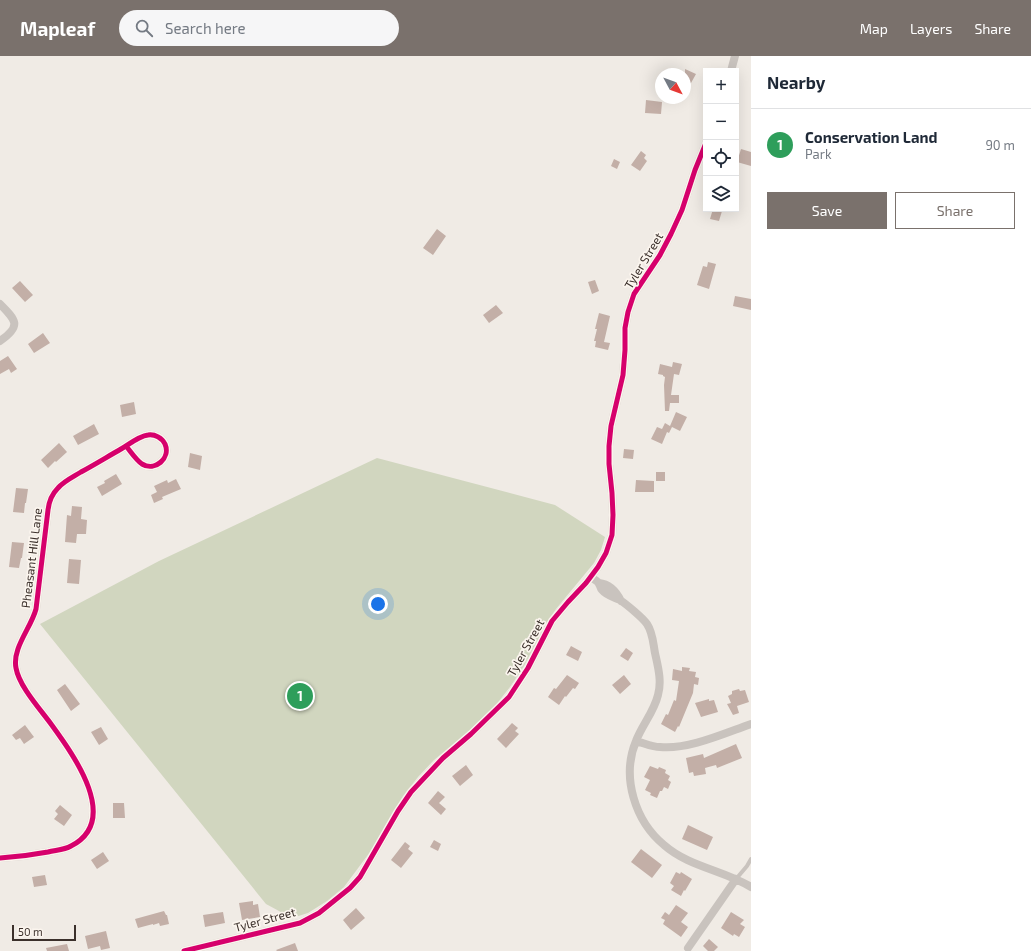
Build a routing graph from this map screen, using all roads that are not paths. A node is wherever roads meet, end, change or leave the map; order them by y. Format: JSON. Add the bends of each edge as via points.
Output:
{"nodes":[{"id":1,"x":735,"y":56,"type":"edge"},
{"id":2,"x":732,"y":68,"type":"edge"},
{"id":3,"x":703,"y":150,"type":"edge"},
{"id":4,"x":0,"y":304,"type":"edge"},
{"id":5,"x":0,"y":340,"type":"edge"},
{"id":6,"x":126,"y":446,"type":"junction"},
{"id":7,"x":590,"y":576,"type":"junction"},
{"id":8,"x":751,"y":724,"type":"edge"},
{"id":9,"x":636,"y":741,"type":"junction"},
{"id":10,"x":0,"y":858,"type":"edge"},
{"id":11,"x":751,"y":859,"type":"edge"},
{"id":12,"x":736,"y":879,"type":"junction"},
{"id":13,"x":751,"y":887,"type":"edge"},
{"id":14,"x":688,"y":948,"type":"dead end"},
{"id":15,"x":184,"y":951,"type":"edge"}],
"edges":[{"from":1,"to":2,"type":"street"},
{"from":3,"to":7,"type":"street","name":"Tyler Street","via":[[672,234],[634,294],[628,312],[623,375],[609,446],[612,535],[598,567]]},
{"from":4,"to":5,"type":"street","via":[[12,317],[14,325],[12,332]]},
{"from":6,"to":6,"type":"street","name":"Pheasant Hill Lane","via":[[142,437],[153,435],[158,436],[165,444],[166,454],[161,463],[146,466]]},
{"from":6,"to":10,"type":"street","name":"Pheasant Hill Lane","via":[[64,482],[52,496],[36,609],[15,659],[21,683],[78,763],[90,793],[92,822],[82,839],[69,847]]},
{"from":7,"to":9,"type":"street","via":[[616,592],[621,601],[648,626],[652,636],[660,685],[657,699]]},
{"from":7,"to":15,"type":"street","name":"Tyler Street","via":[[552,621],[528,668],[509,697],[472,734],[443,758],[411,792],[360,877],[350,888],[319,913],[300,923]]},
{"from":8,"to":9,"type":"street","via":[[699,742],[666,748]]},
{"from":9,"to":12,"type":"street","via":[[632,754],[630,781],[637,807],[647,827],[672,852]]},
{"from":11,"to":12,"type":"lane"},
{"from":12,"to":13,"type":"street"},
{"from":12,"to":14,"type":"street"}]}
